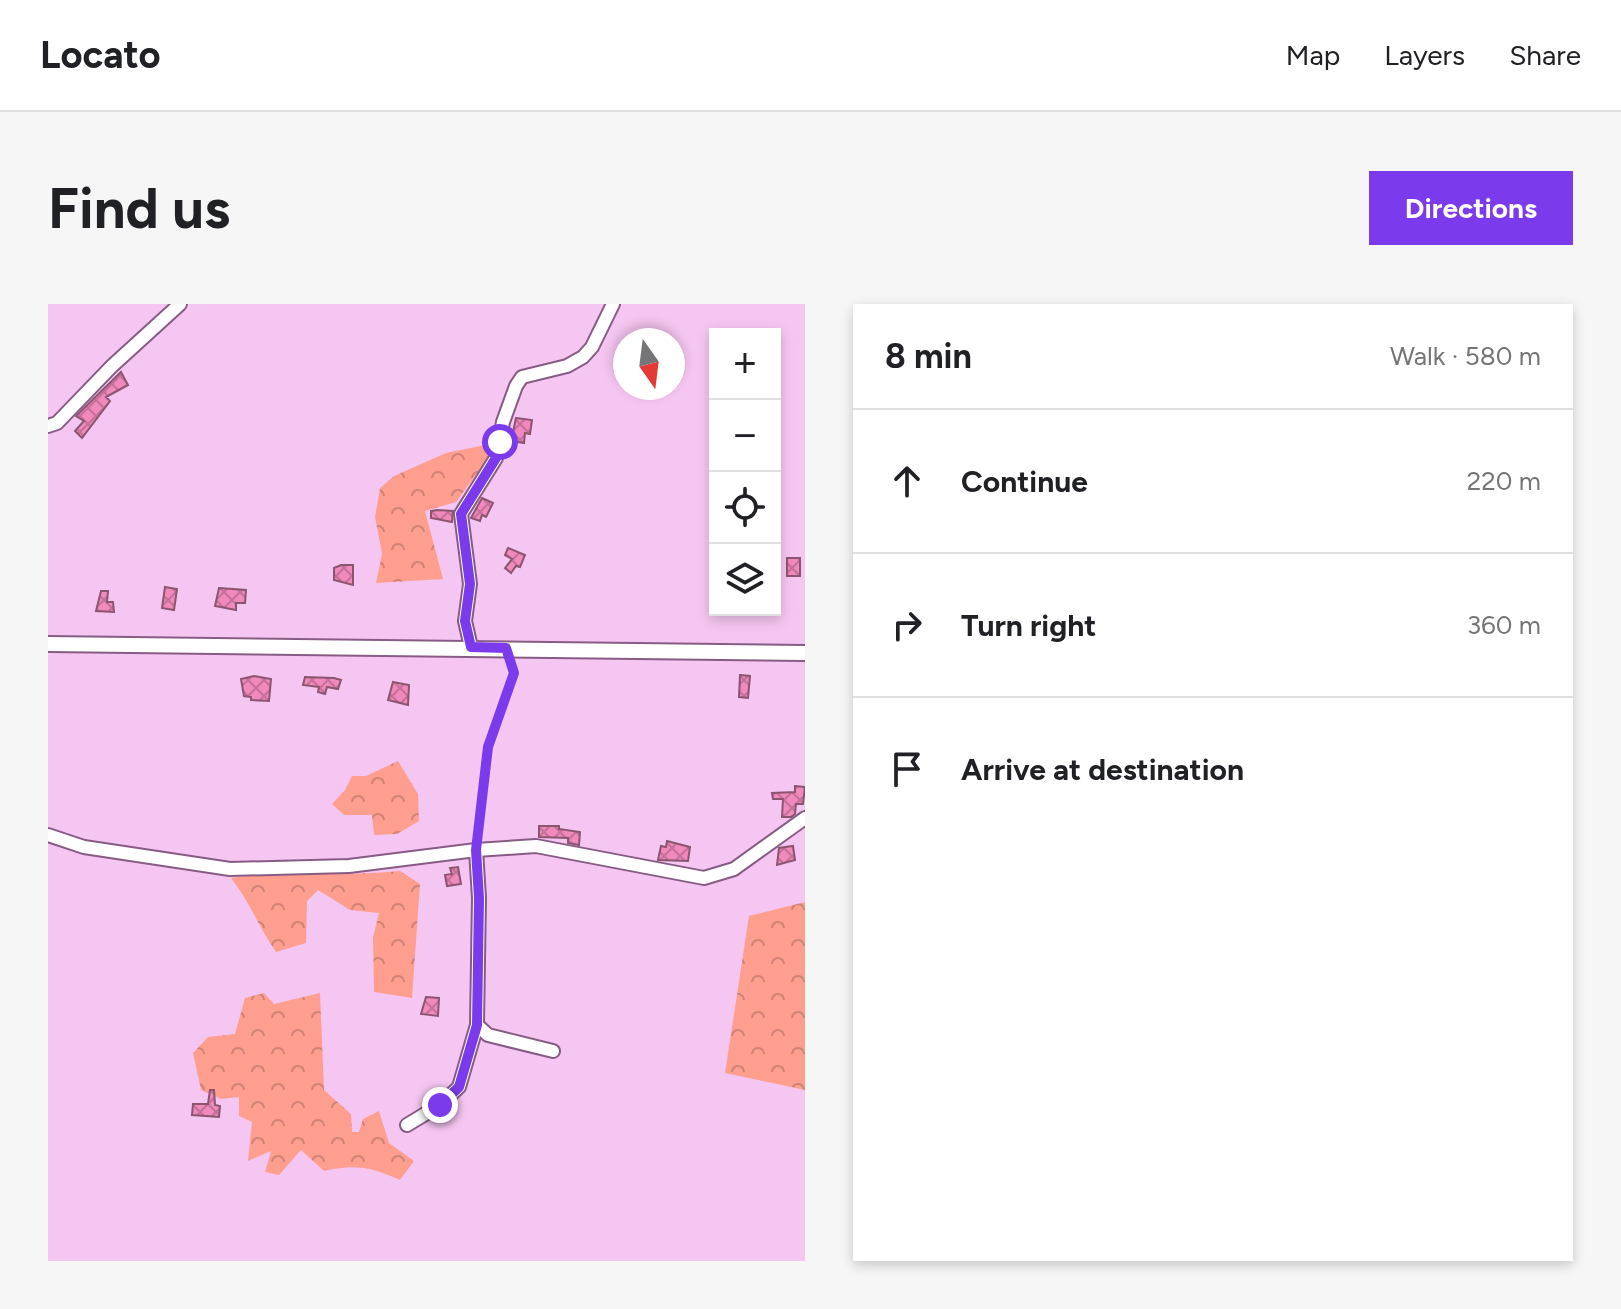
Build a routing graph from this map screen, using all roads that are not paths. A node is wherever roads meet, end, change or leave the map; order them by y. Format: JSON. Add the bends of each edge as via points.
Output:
{"nodes":[{"id":1,"x":180,"y":304,"type":"edge"},
{"id":2,"x":613,"y":304,"type":"edge"},
{"id":3,"x":48,"y":426,"type":"edge"},
{"id":4,"x":48,"y":644,"type":"edge"},
{"id":5,"x":471,"y":647,"type":"junction"},
{"id":6,"x":805,"y":653,"type":"edge"},
{"id":7,"x":805,"y":818,"type":"edge"},
{"id":8,"x":48,"y":835,"type":"edge"},
{"id":9,"x":476,"y":850,"type":"junction"},
{"id":10,"x":477,"y":1025,"type":"junction"},
{"id":11,"x":553,"y":1051,"type":"dead end"},
{"id":12,"x":407,"y":1125,"type":"dead end"}],
"edges":[{"from":1,"to":3,"type":"street"},
{"from":2,"to":5,"type":"street","via":[[583,357],[522,377],[503,422],[496,458],[461,514],[470,584],[465,621]]},
{"from":4,"to":5,"type":"main road"},
{"from":5,"to":6,"type":"main road"},
{"from":7,"to":9,"type":"street","via":[[734,869],[704,878],[536,846]]},
{"from":8,"to":9,"type":"street","via":[[84,847],[230,869],[349,866]]},
{"from":9,"to":10,"type":"street"},
{"from":10,"to":11,"type":"street","via":[[488,1035]]},
{"from":10,"to":12,"type":"street","via":[[459,1087]]}]}
